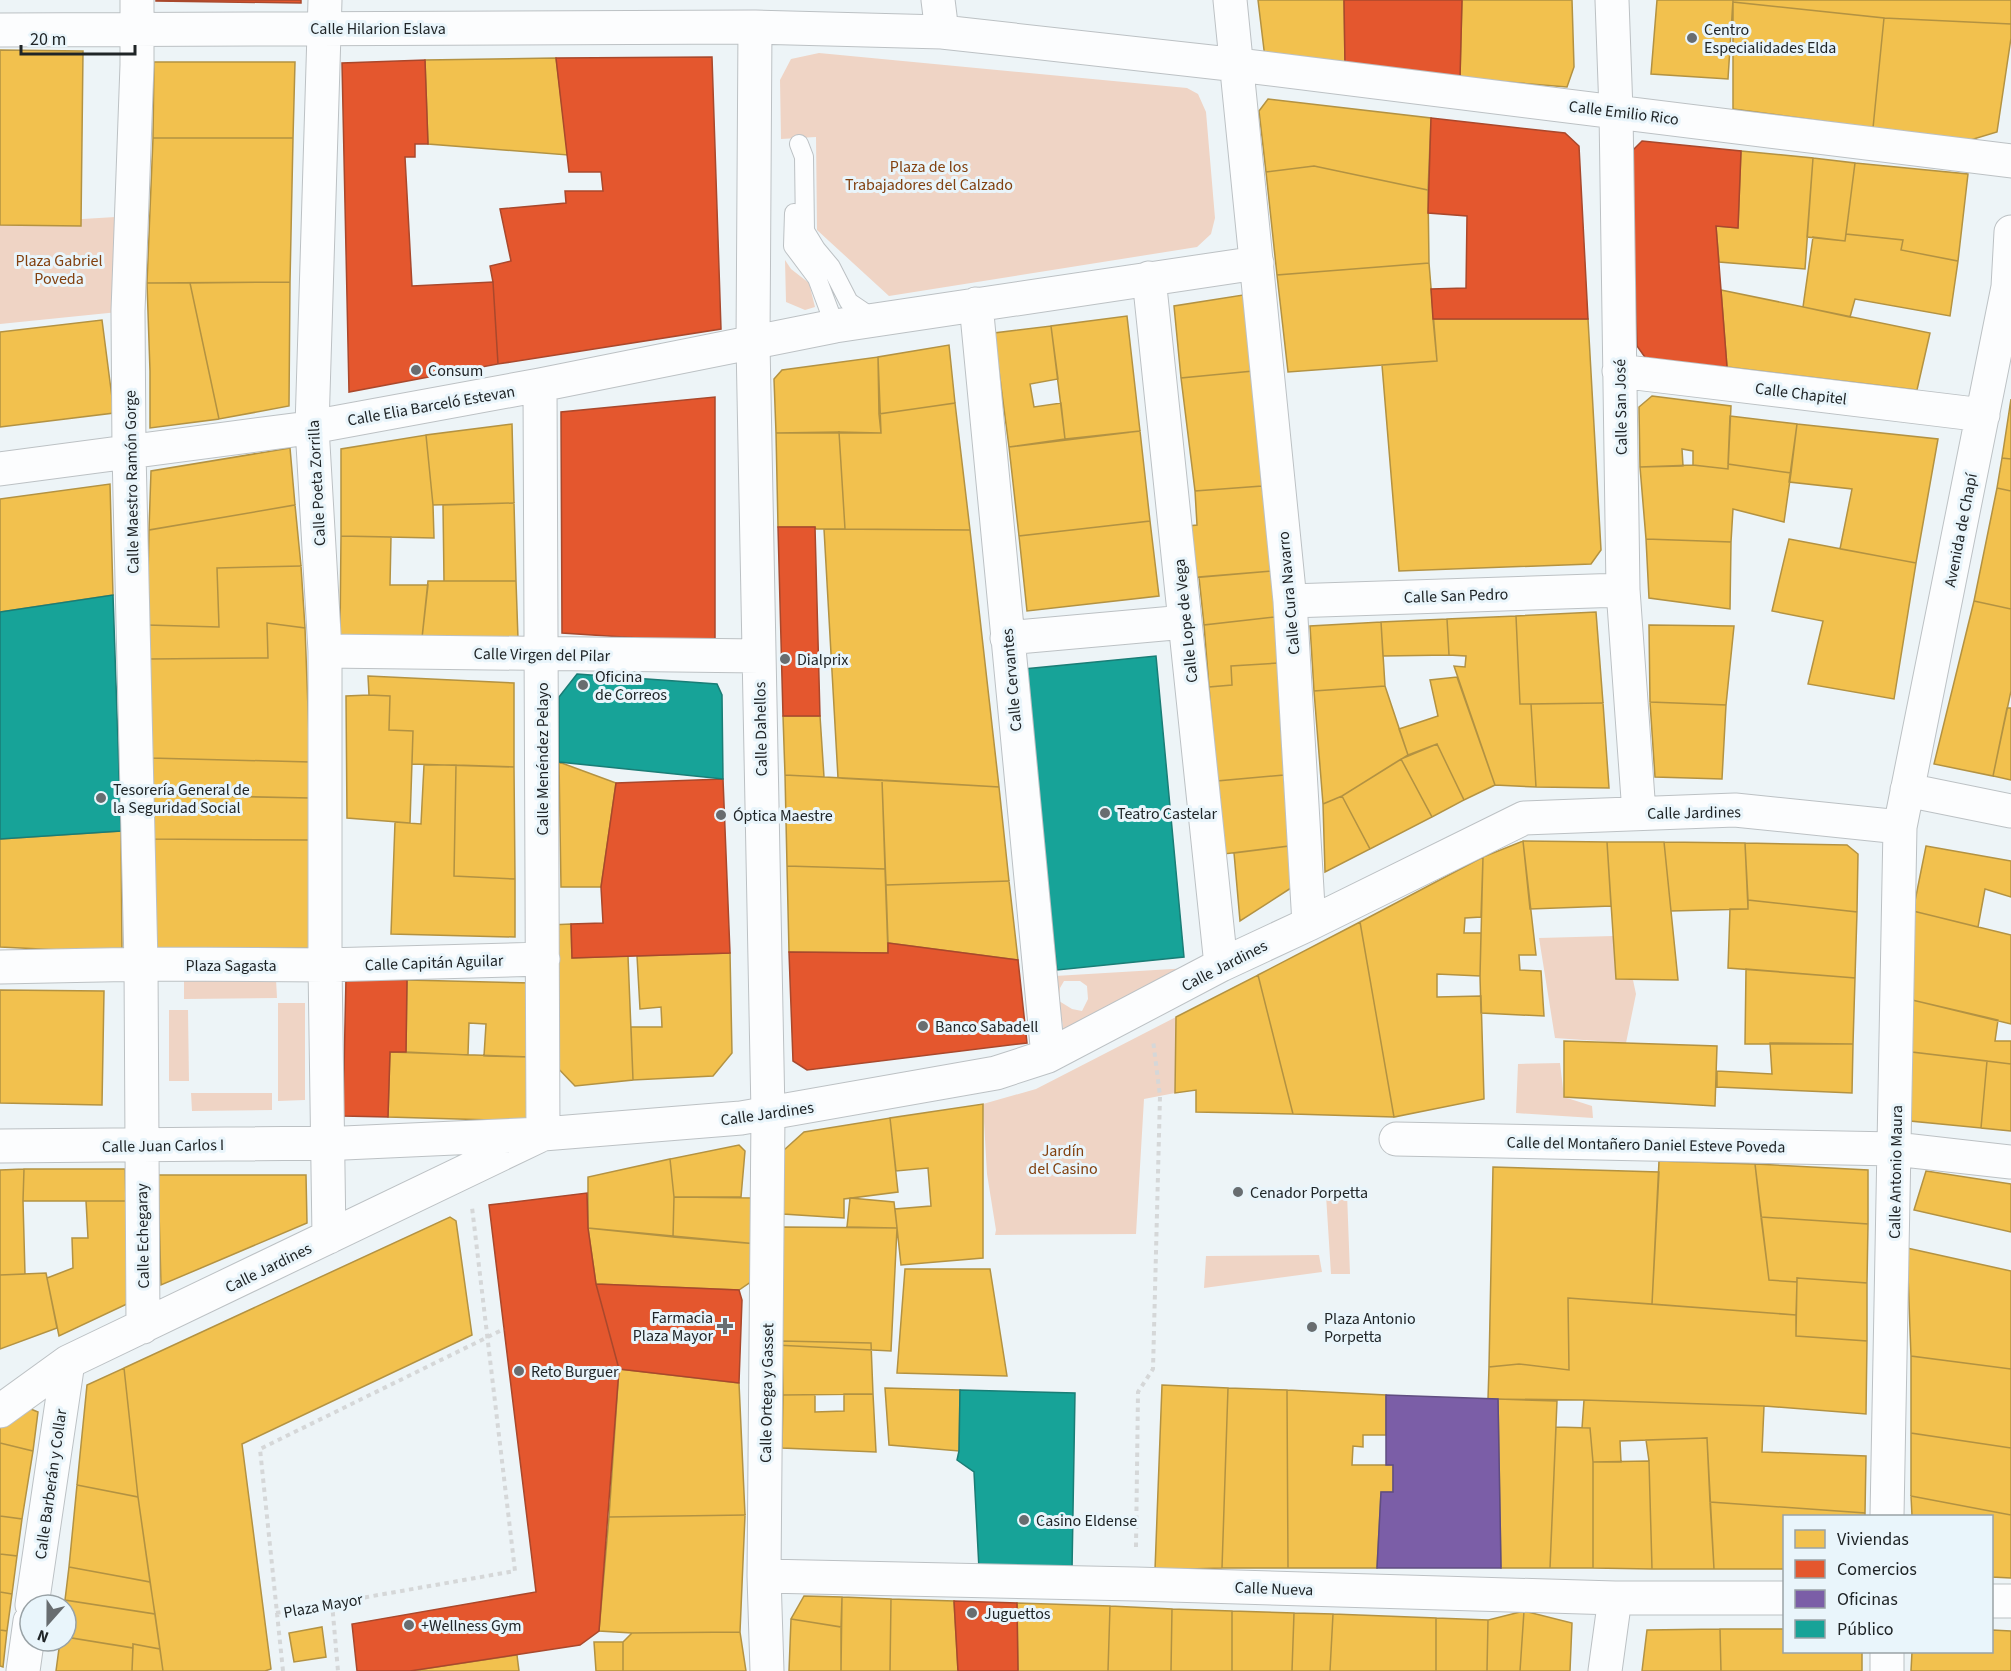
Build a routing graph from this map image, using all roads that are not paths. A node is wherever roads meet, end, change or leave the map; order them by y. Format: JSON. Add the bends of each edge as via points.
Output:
{"nodes":[{"id":1,"x":938,"y":0,"type":"edge"},
{"id":2,"x":1230,"y":0,"type":"edge"},
{"id":3,"x":1612,"y":0,"type":"edge"},
{"id":4,"x":137,"y":14,"type":"edge"},
{"id":5,"x":325,"y":14,"type":"edge"},
{"id":6,"x":755,"y":27,"type":"junction"},
{"id":7,"x":0,"y":30,"type":"edge"},
{"id":8,"x":942,"y":32,"type":"junction"},
{"id":9,"x":1238,"y":65,"type":"junction"},
{"id":10,"x":1616,"y":111,"type":"junction"},
{"id":11,"x":2011,"y":161,"type":"edge"},
{"id":12,"x":2011,"y":232,"type":"edge"},
{"id":13,"x":1257,"y":263,"type":"junction"},
{"id":14,"x":1149,"y":278,"type":"junction"},
{"id":15,"x":2010,"y":288,"type":"edge"},
{"id":16,"x":976,"y":304,"type":"junction"},
{"id":17,"x":874,"y":320,"type":"junction"},
{"id":18,"x":835,"y":326,"type":"junction"},
{"id":19,"x":753,"y":343,"type":"junction"},
{"id":20,"x":1619,"y":371,"type":"junction"},
{"id":21,"x":540,"y":385,"type":"junction"},
{"id":22,"x":1983,"y":415,"type":"junction"},
{"id":23,"x":312,"y":427,"type":"junction"},
{"id":24,"x":129,"y":452,"type":"junction"},
{"id":25,"x":0,"y":469,"type":"edge"},
{"id":26,"x":1623,"y":590,"type":"junction"},
{"id":27,"x":1290,"y":601,"type":"junction"},
{"id":28,"x":1185,"y":622,"type":"junction"},
{"id":29,"x":1007,"y":638,"type":"junction"},
{"id":30,"x":325,"y":651,"type":"junction"},
{"id":31,"x":541,"y":654,"type":"junction"},
{"id":32,"x":759,"y":656,"type":"junction"},
{"id":33,"x":1907,"y":790,"type":"junction"},
{"id":34,"x":2011,"y":811,"type":"edge"},
{"id":35,"x":1639,"y":813,"type":"junction"},
{"id":36,"x":1900,"y":827,"type":"junction"},
{"id":37,"x":1309,"y":924,"type":"junction"},
{"id":38,"x":543,"y":959,"type":"junction"},
{"id":39,"x":141,"y":964,"type":"junction"},
{"id":40,"x":1221,"y":964,"type":"junction"},
{"id":41,"x":0,"y":966,"type":"edge"},
{"id":42,"x":325,"y":966,"type":"junction"},
{"id":43,"x":1048,"y":1056,"type":"junction"},
{"id":44,"x":768,"y":1114,"type":"junction"},
{"id":45,"x":543,"y":1134,"type":"junction"},
{"id":46,"x":1396,"y":1139,"type":"dead end"},
{"id":47,"x":327,"y":1142,"type":"junction"},
{"id":48,"x":0,"y":1146,"type":"edge"},
{"id":49,"x":142,"y":1146,"type":"junction"},
{"id":50,"x":1895,"y":1149,"type":"junction"},
{"id":51,"x":2011,"y":1162,"type":"edge"},
{"id":52,"x":329,"y":1237,"type":"junction"},
{"id":53,"x":143,"y":1327,"type":"junction"},
{"id":54,"x":68,"y":1362,"type":"junction"},
{"id":55,"x":0,"y":1411,"type":"edge"},
{"id":56,"x":1887,"y":1515,"type":"edge"},
{"id":57,"x":764,"y":1576,"type":"junction"},
{"id":58,"x":34,"y":1593,"type":"edge"},
{"id":59,"x":1615,"y":1598,"type":"junction"},
{"id":60,"x":1783,"y":1598,"type":"edge"},
{"id":61,"x":1993,"y":1601,"type":"edge"},
{"id":62,"x":2011,"y":1601,"type":"edge"},
{"id":63,"x":26,"y":1653,"type":"edge"},
{"id":64,"x":1887,"y":1653,"type":"edge"},
{"id":65,"x":23,"y":1671,"type":"edge"},
{"id":66,"x":767,"y":1671,"type":"edge"},
{"id":67,"x":1605,"y":1671,"type":"edge"},
{"id":68,"x":1887,"y":1671,"type":"edge"}],
"edges":[{"from":1,"to":8,"type":"street"},
{"from":2,"to":9,"type":"street"},
{"from":3,"to":10,"type":"street","name":"Calle San José"},
{"from":4,"to":5,"type":"street","name":"Calle Hilarion Eslava"},
{"from":4,"to":7,"type":"street","name":"Calle Hilarion Eslava"},
{"from":4,"to":24,"type":"street","name":"Calle Maestro Ramón Gorge","via":[[128,311]]},
{"from":5,"to":6,"type":"street","name":"Calle Hilarion Eslava"},
{"from":5,"to":23,"type":"street","name":"Calle Poeta Zorrilla"},
{"from":6,"to":8,"type":"street"},
{"from":6,"to":19,"type":"street"},
{"from":8,"to":9,"type":"street"},
{"from":9,"to":10,"type":"street","name":"Calle Emilio Rico"},
{"from":9,"to":13,"type":"street"},
{"from":10,"to":11,"type":"street","name":"Calle Emilio Rico"},
{"from":10,"to":20,"type":"street","name":"Calle San José"},
{"from":12,"to":15,"type":"street","name":"Avenida de Chapí"},
{"from":13,"to":14,"type":"street"},
{"from":13,"to":27,"type":"street","name":"Calle Cura Navarro"},
{"from":14,"to":16,"type":"street"},
{"from":14,"to":28,"type":"street","name":"Calle Lope de Vega"},
{"from":15,"to":22,"type":"street","name":"Avenida de Chapí"},
{"from":16,"to":17,"type":"street"},
{"from":16,"to":29,"type":"street","name":"Calle Cervantes"},
{"from":17,"to":18,"type":"street"},
{"from":17,"to":18,"type":"lane","via":[[849,302],[831,267],[805,231],[804,157],[799,144],[794,152],[794,246],[818,278]]},
{"from":18,"to":19,"type":"street"},
{"from":19,"to":21,"type":"street","name":"Calle Elia Barceló Estevan"},
{"from":19,"to":32,"type":"street","name":"Calle Dahellos"},
{"from":20,"to":22,"type":"street","name":"Calle Chapitel"},
{"from":20,"to":26,"type":"street","name":"Calle San José"},
{"from":21,"to":23,"type":"street","name":"Calle Elia Barceló Estevan"},
{"from":21,"to":31,"type":"street","name":"Calle Menéndez Pelayo"},
{"from":22,"to":33,"type":"street","name":"Avenida de Chapí"},
{"from":23,"to":24,"type":"street","name":"Calle Elia Barceló Estevan"},
{"from":23,"to":30,"type":"street","name":"Calle Poeta Zorrilla"},
{"from":24,"to":25,"type":"street","name":"Calle Elia Barceló Estevan"},
{"from":24,"to":39,"type":"street","name":"Calle Maestro Ramón Gorge"},
{"from":26,"to":27,"type":"street","name":"Calle San Pedro"},
{"from":26,"to":35,"type":"street","name":"Calle San José"},
{"from":27,"to":37,"type":"street","name":"Calle Cura Navarro"},
{"from":28,"to":29,"type":"street"},
{"from":28,"to":40,"type":"street","name":"Calle Lope de Vega"},
{"from":29,"to":43,"type":"street","name":"Calle Cervantes"},
{"from":30,"to":31,"type":"street","name":"Calle Virgen del Pilar"},
{"from":30,"to":42,"type":"street","name":"Calle Poeta Zorrilla"},
{"from":31,"to":32,"type":"street","name":"Calle Virgen del Pilar"},
{"from":31,"to":38,"type":"street","name":"Calle Menéndez Pelayo"},
{"from":32,"to":44,"type":"street","name":"Calle Dahellos"},
{"from":33,"to":34,"type":"street"},
{"from":33,"to":36,"type":"street","name":"Avenida de Chapí"},
{"from":35,"to":36,"type":"street","name":"Calle Jardines","via":[[1735,810]]},
{"from":35,"to":37,"type":"street","name":"Calle Jardines","via":[[1524,818]]},
{"from":36,"to":50,"type":"street","name":"Calle Antonio Maura"},
{"from":37,"to":40,"type":"street","name":"Calle Jardines"},
{"from":38,"to":42,"type":"street","name":"Calle Capitán Aguilar"},
{"from":38,"to":45,"type":"street","name":"Calle Menéndez Pelayo"},
{"from":39,"to":41,"type":"street"},
{"from":39,"to":42,"type":"street","name":"Plaza Sagasta"},
{"from":39,"to":49,"type":"street"},
{"from":40,"to":43,"type":"street","name":"Calle Jardines"},
{"from":42,"to":47,"type":"street"},
{"from":43,"to":44,"type":"street","name":"Calle Jardines","via":[[996,1073]]},
{"from":44,"to":45,"type":"street","name":"Calle Jardines"},
{"from":44,"to":57,"type":"street","name":"Calle Ortega y Gasset"},
{"from":45,"to":47,"type":"street","name":"Calle Jardines"},
{"from":45,"to":52,"type":"street","name":"Calle Jardines"},
{"from":46,"to":50,"type":"street","name":"Calle del Montañero Daniel Esteve Poveda"},
{"from":47,"to":49,"type":"street","name":"Calle Juan Carlos I"},
{"from":47,"to":52,"type":"street"},
{"from":48,"to":49,"type":"street","name":"Calle Juan Carlos I"},
{"from":49,"to":53,"type":"street","name":"Calle Echegaray"},
{"from":50,"to":51,"type":"street","name":"Calle del Montañero Daniel Esteve Poveda"},
{"from":50,"to":56,"type":"street","name":"Calle Antonio Maura"},
{"from":52,"to":53,"type":"street","name":"Calle Jardines"},
{"from":53,"to":54,"type":"street","name":"Calle Jardines"},
{"from":54,"to":55,"type":"street","name":"Calle Jardines"},
{"from":54,"to":58,"type":"street","name":"Calle Barberán y Collar"},
{"from":57,"to":59,"type":"street","name":"Calle Nueva"},
{"from":57,"to":66,"type":"street","name":"Calle Ortega y Gasset"},
{"from":59,"to":60,"type":"street","name":"Calle Nueva"},
{"from":59,"to":67,"type":"street"},
{"from":61,"to":62,"type":"street"},
{"from":63,"to":65,"type":"street"},
{"from":64,"to":68,"type":"street"}]}
